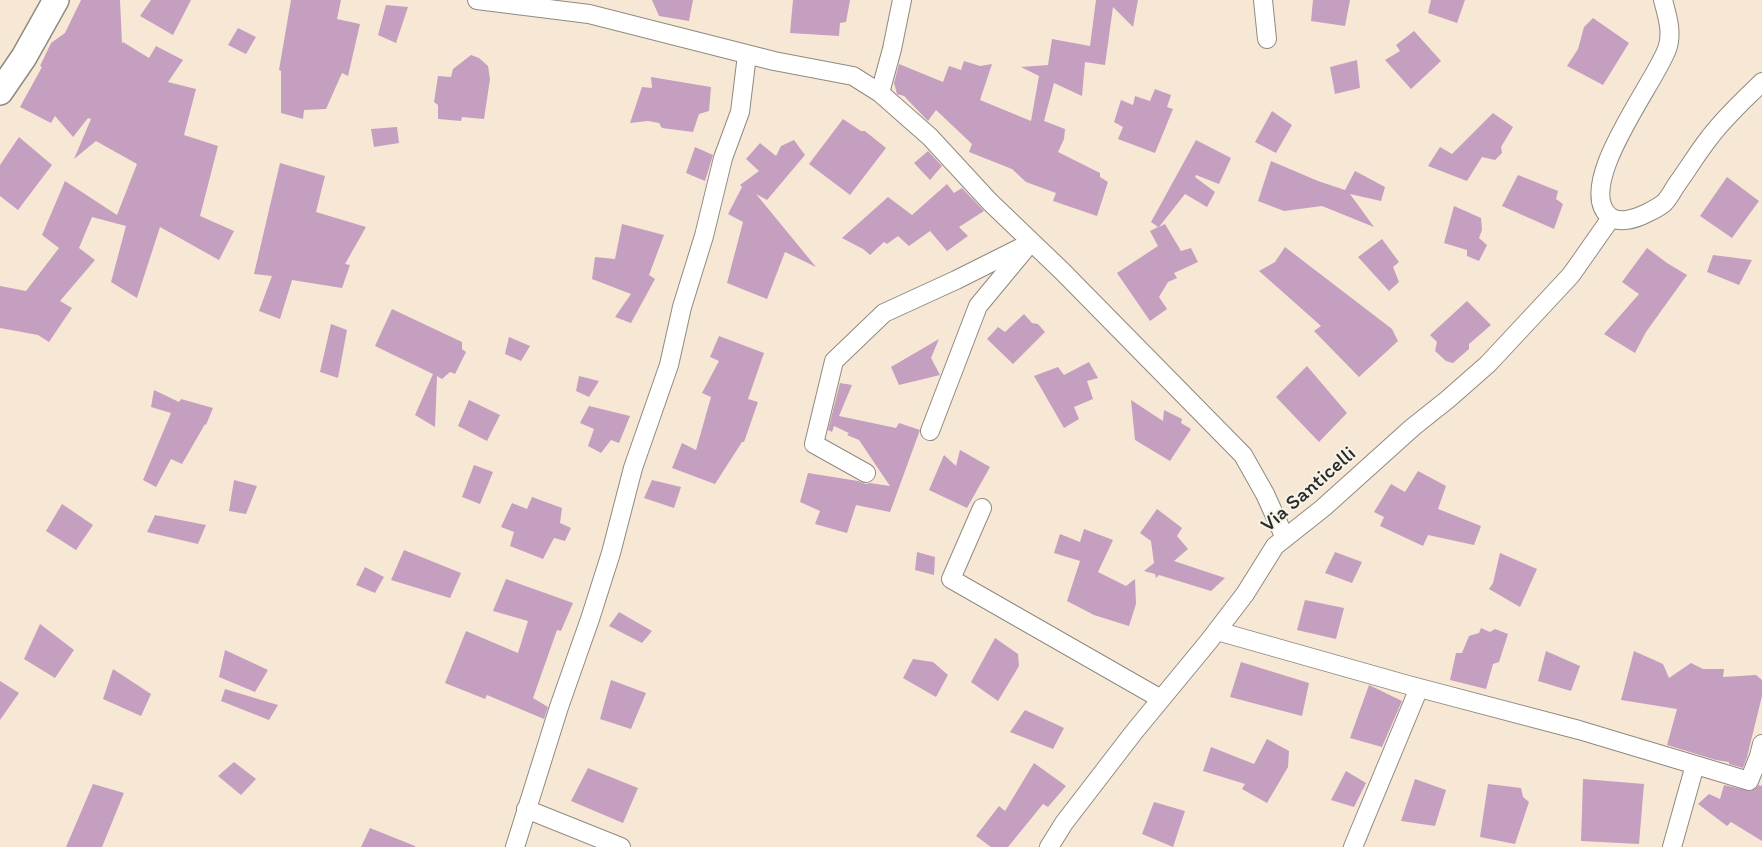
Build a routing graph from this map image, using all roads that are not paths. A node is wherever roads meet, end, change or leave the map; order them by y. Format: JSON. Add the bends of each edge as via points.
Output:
{"nodes":[{"id":1,"x":56,"y":0,"type":"edge"},
{"id":2,"x":477,"y":0,"type":"edge"},
{"id":3,"x":902,"y":0,"type":"edge"},
{"id":4,"x":1263,"y":0,"type":"edge"},
{"id":5,"x":1663,"y":0,"type":"edge"},
{"id":6,"x":1267,"y":39,"type":"dead end"},
{"id":7,"x":747,"y":55,"type":"junction"},
{"id":8,"x":1762,"y":82,"type":"edge"},
{"id":9,"x":0,"y":92,"type":"edge"},
{"id":10,"x":880,"y":93,"type":"junction"},
{"id":11,"x":1612,"y":218,"type":"junction"},
{"id":12,"x":1032,"y":242,"type":"junction"},
{"id":13,"x":930,"y":430,"type":"dead end"},
{"id":14,"x":866,"y":473,"type":"dead end"},
{"id":15,"x":982,"y":508,"type":"dead end"},
{"id":16,"x":1285,"y":538,"type":"junction"},
{"id":17,"x":1216,"y":631,"type":"junction"},
{"id":18,"x":1419,"y":688,"type":"junction"},
{"id":19,"x":1161,"y":699,"type":"junction"},
{"id":20,"x":1762,"y":744,"type":"edge"},
{"id":21,"x":1695,"y":765,"type":"junction"},
{"id":22,"x":526,"y":809,"type":"junction"},
{"id":23,"x":515,"y":847,"type":"edge"},
{"id":24,"x":622,"y":847,"type":"edge"},
{"id":25,"x":1049,"y":847,"type":"edge"},
{"id":26,"x":1353,"y":847,"type":"edge"},
{"id":27,"x":1672,"y":847,"type":"edge"}],
"edges":[{"from":1,"to":9,"type":"street"},
{"from":2,"to":7,"type":"street","via":[[589,14]]},
{"from":3,"to":10,"type":"street"},
{"from":4,"to":6,"type":"street"},
{"from":5,"to":11,"type":"street","via":[[1670,34],[1668,46],[1608,156],[1602,176],[1602,203],[1606,214]]},
{"from":7,"to":10,"type":"street","via":[[853,76]]},
{"from":7,"to":22,"type":"street","via":[[740,112],[723,158],[669,365],[633,468],[611,553]]},
{"from":8,"to":11,"type":"street","via":[[1714,132],[1665,202],[1638,218]]},
{"from":10,"to":12,"type":"street","via":[[930,137]]},
{"from":11,"to":16,"type":"street","name":"Via Santicelli","via":[[1570,275],[1488,364]]},
{"from":12,"to":13,"type":"street","via":[[978,306]]},
{"from":12,"to":14,"type":"street","via":[[884,313],[834,360],[814,444]]},
{"from":12,"to":16,"type":"street","via":[[1243,455]]},
{"from":15,"to":19,"type":"street","via":[[951,579]]},
{"from":16,"to":17,"type":"street","name":"Via Santicelli","via":[[1275,546],[1245,594]]},
{"from":17,"to":18,"type":"street"},
{"from":17,"to":19,"type":"street","name":"Via Santicelli"},
{"from":18,"to":21,"type":"street","via":[[1579,730]]},
{"from":18,"to":26,"type":"street"},
{"from":19,"to":25,"type":"street","name":"Via Santicelli","via":[[1064,823]]},
{"from":20,"to":21,"type":"street","via":[[1749,781]]},
{"from":21,"to":27,"type":"street"},
{"from":22,"to":23,"type":"street"},
{"from":22,"to":24,"type":"street"}]}
